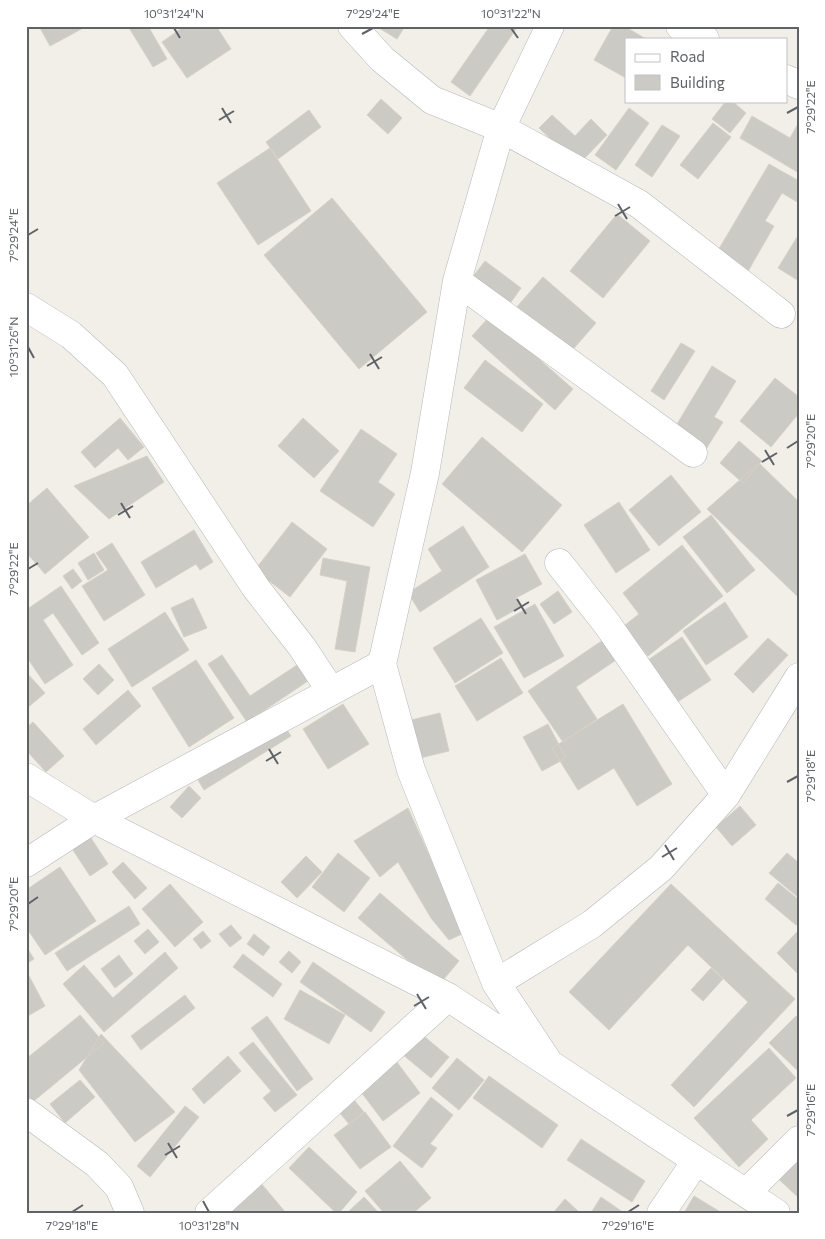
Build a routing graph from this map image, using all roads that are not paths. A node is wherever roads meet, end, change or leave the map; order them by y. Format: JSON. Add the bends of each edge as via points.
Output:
{"nodes":[{"id":1,"x":352,"y":26,"type":"edge"},
{"id":2,"x":550,"y":26,"type":"edge"},
{"id":3,"x":680,"y":26,"type":"edge"},
{"id":4,"x":703,"y":38,"type":"edge"},
{"id":5,"x":501,"y":128,"type":"junction"},
{"id":6,"x":457,"y":281,"type":"junction"},
{"id":7,"x":26,"y":307,"type":"edge"},
{"id":8,"x":781,"y":314,"type":"dead end"},
{"id":9,"x":694,"y":453,"type":"dead end"},
{"id":10,"x":559,"y":563,"type":"dead end"},
{"id":11,"x":382,"y":664,"type":"junction"},
{"id":12,"x":799,"y":677,"type":"edge"},
{"id":13,"x":331,"y":691,"type":"junction"},
{"id":14,"x":26,"y":777,"type":"edge"},
{"id":15,"x":726,"y":795,"type":"junction"},
{"id":16,"x":94,"y":819,"type":"junction"},
{"id":17,"x":26,"y":862,"type":"edge"},
{"id":18,"x":496,"y":983,"type":"junction"},
{"id":19,"x":448,"y":997,"type":"junction"},
{"id":20,"x":549,"y":1063,"type":"junction"},
{"id":21,"x":26,"y":1112,"type":"edge"},
{"id":22,"x":799,"y":1140,"type":"edge"},
{"id":23,"x":696,"y":1161,"type":"junction"},
{"id":24,"x":746,"y":1193,"type":"junction"},
{"id":25,"x":130,"y":1213,"type":"edge"},
{"id":26,"x":209,"y":1213,"type":"edge"},
{"id":27,"x":661,"y":1213,"type":"edge"},
{"id":28,"x":776,"y":1213,"type":"edge"}],
"edges":[{"from":1,"to":5,"type":"street","via":[[382,59],[432,100]]},
{"from":2,"to":5,"type":"street"},
{"from":3,"to":4,"type":"street"},
{"from":5,"to":6,"type":"street"},
{"from":5,"to":8,"type":"street","via":[[639,204]]},
{"from":6,"to":9,"type":"street"},
{"from":6,"to":11,"type":"street","via":[[425,473]]},
{"from":7,"to":13,"type":"street","via":[[71,335],[115,375],[256,588]]},
{"from":10,"to":15,"type":"street","via":[[607,624]]},
{"from":11,"to":13,"type":"street"},
{"from":11,"to":18,"type":"street","via":[[411,770]]},
{"from":12,"to":15,"type":"street"},
{"from":13,"to":16,"type":"street"},
{"from":14,"to":16,"type":"street"},
{"from":15,"to":18,"type":"street","via":[[661,868],[592,924]]},
{"from":16,"to":17,"type":"street"},
{"from":16,"to":19,"type":"street"},
{"from":18,"to":20,"type":"street"},
{"from":19,"to":20,"type":"street"},
{"from":19,"to":26,"type":"street"},
{"from":20,"to":23,"type":"street"},
{"from":21,"to":25,"type":"street","via":[[97,1164],[119,1187]]},
{"from":22,"to":24,"type":"street"},
{"from":23,"to":24,"type":"street"},
{"from":23,"to":27,"type":"street"},
{"from":24,"to":28,"type":"street"}]}
